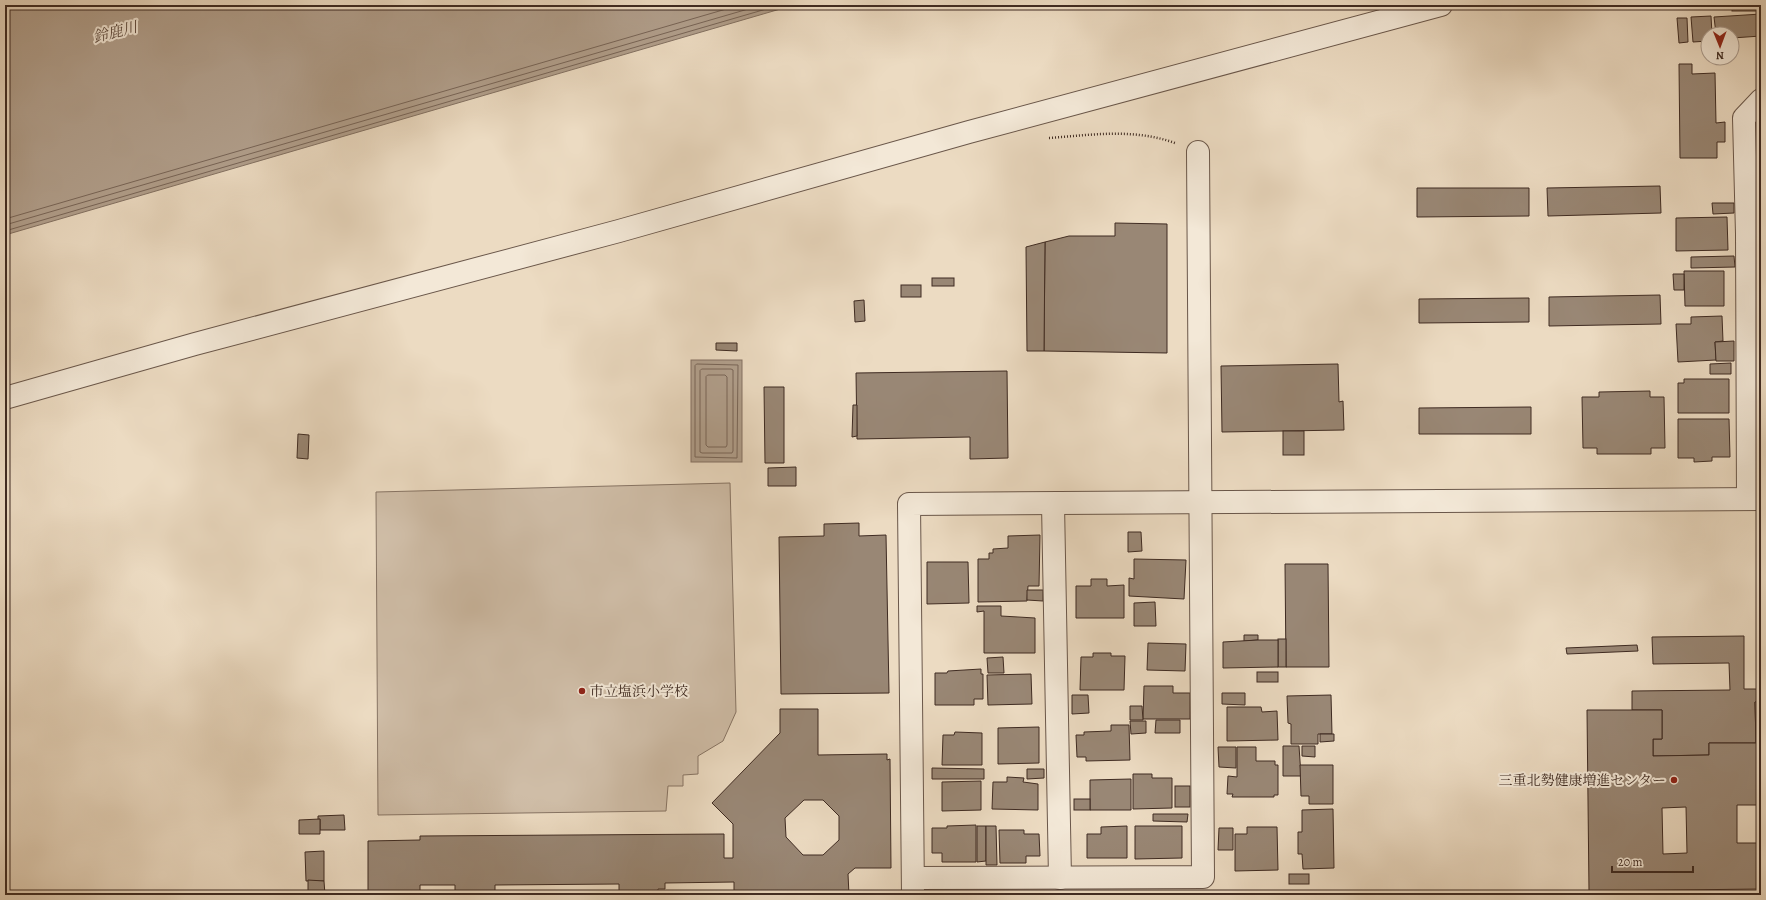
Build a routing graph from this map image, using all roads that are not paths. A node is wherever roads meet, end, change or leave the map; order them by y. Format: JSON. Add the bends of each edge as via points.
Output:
{"nodes":[{"id":1,"x":1441,"y":5,"type":"edge"},
{"id":2,"x":1761,"y":100,"type":"edge"},
{"id":3,"x":1198,"y":152,"type":"road end"},
{"id":4,"x":1754,"y":234,"type":"edge"},
{"id":5,"x":5,"y":398,"type":"edge"},
{"id":6,"x":1755,"y":499,"type":"edge"},
{"id":7,"x":1201,"y":502,"type":"junction"},
{"id":8,"x":1054,"y":504,"type":"junction"},
{"id":9,"x":1060,"y":878,"type":"junction"},
{"id":10,"x":914,"y":887,"type":"edge"}],
"edges":[{"from":1,"to":5,"type":"street","via":[[969,132],[619,231],[203,342]]},
{"from":2,"to":4,"type":"street","via":[[1744,118]]},
{"from":3,"to":7,"type":"street"},
{"from":4,"to":6,"type":"street"},
{"from":6,"to":7,"type":"street"},
{"from":7,"to":8,"type":"street"},
{"from":7,"to":9,"type":"street","via":[[1203,877]]},
{"from":8,"to":9,"type":"street"},
{"from":8,"to":10,"type":"street","via":[[909,504]]},
{"from":9,"to":10,"type":"street"}]}
